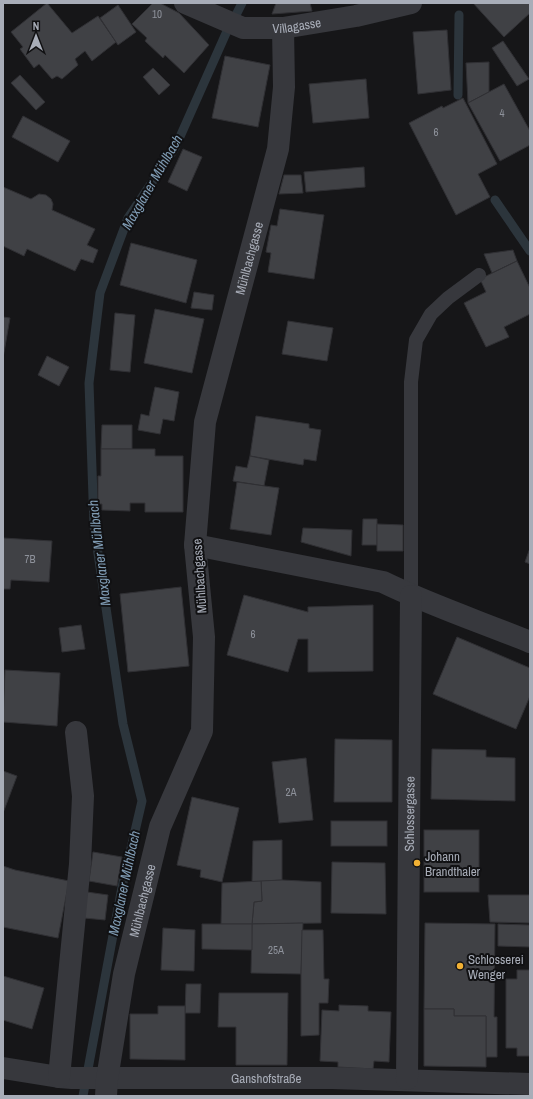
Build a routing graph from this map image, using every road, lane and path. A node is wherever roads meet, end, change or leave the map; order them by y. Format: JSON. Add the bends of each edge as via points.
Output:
{"nodes":[{"id":1,"x":185,"y":3,"type":"edge"},
{"id":2,"x":411,"y":3,"type":"edge"},
{"id":3,"x":283,"y":28,"type":"junction"},
{"id":4,"x":479,"y":275,"type":"dead end"},
{"id":5,"x":195,"y":545,"type":"junction"},
{"id":6,"x":411,"y":596,"type":"junction"},
{"id":7,"x":530,"y":642,"type":"edge"},
{"id":8,"x":76,"y":732,"type":"dead end"},
{"id":9,"x":3,"y":1068,"type":"edge"},
{"id":10,"x":65,"y":1078,"type":"junction"},
{"id":11,"x":408,"y":1079,"type":"junction"},
{"id":12,"x":103,"y":1084,"type":"edge"},
{"id":13,"x":530,"y":1084,"type":"edge"}],
"edges":[{"from":1,"to":3,"type":"street","name":"Villagasse","via":[[243,28]]},
{"from":2,"to":3,"type":"street","name":"Villagasse","via":[[356,16]]},
{"from":3,"to":5,"type":"street","name":"Mühlbachgasse","via":[[284,87],[278,148],[205,422]]},
{"from":4,"to":6,"type":"lane","via":[[431,314],[416,340],[412,382]]},
{"from":5,"to":6,"type":"street","via":[[383,582]]},
{"from":5,"to":12,"type":"street","name":"Mühlbachgasse","via":[[204,637],[202,731],[160,827],[124,974]]},
{"from":6,"to":7,"type":"street"},
{"from":6,"to":11,"type":"street","name":"Schlossergasse"},
{"from":8,"to":10,"type":"street","via":[[84,796]]},
{"from":9,"to":10,"type":"street","name":"Ganshofstraße"},
{"from":10,"to":12,"type":"street","name":"Ganshofstraße"},
{"from":11,"to":12,"type":"street","name":"Ganshofstraße","via":[[245,1077]]},
{"from":11,"to":13,"type":"street","name":"Ganshofstraße"}]}
